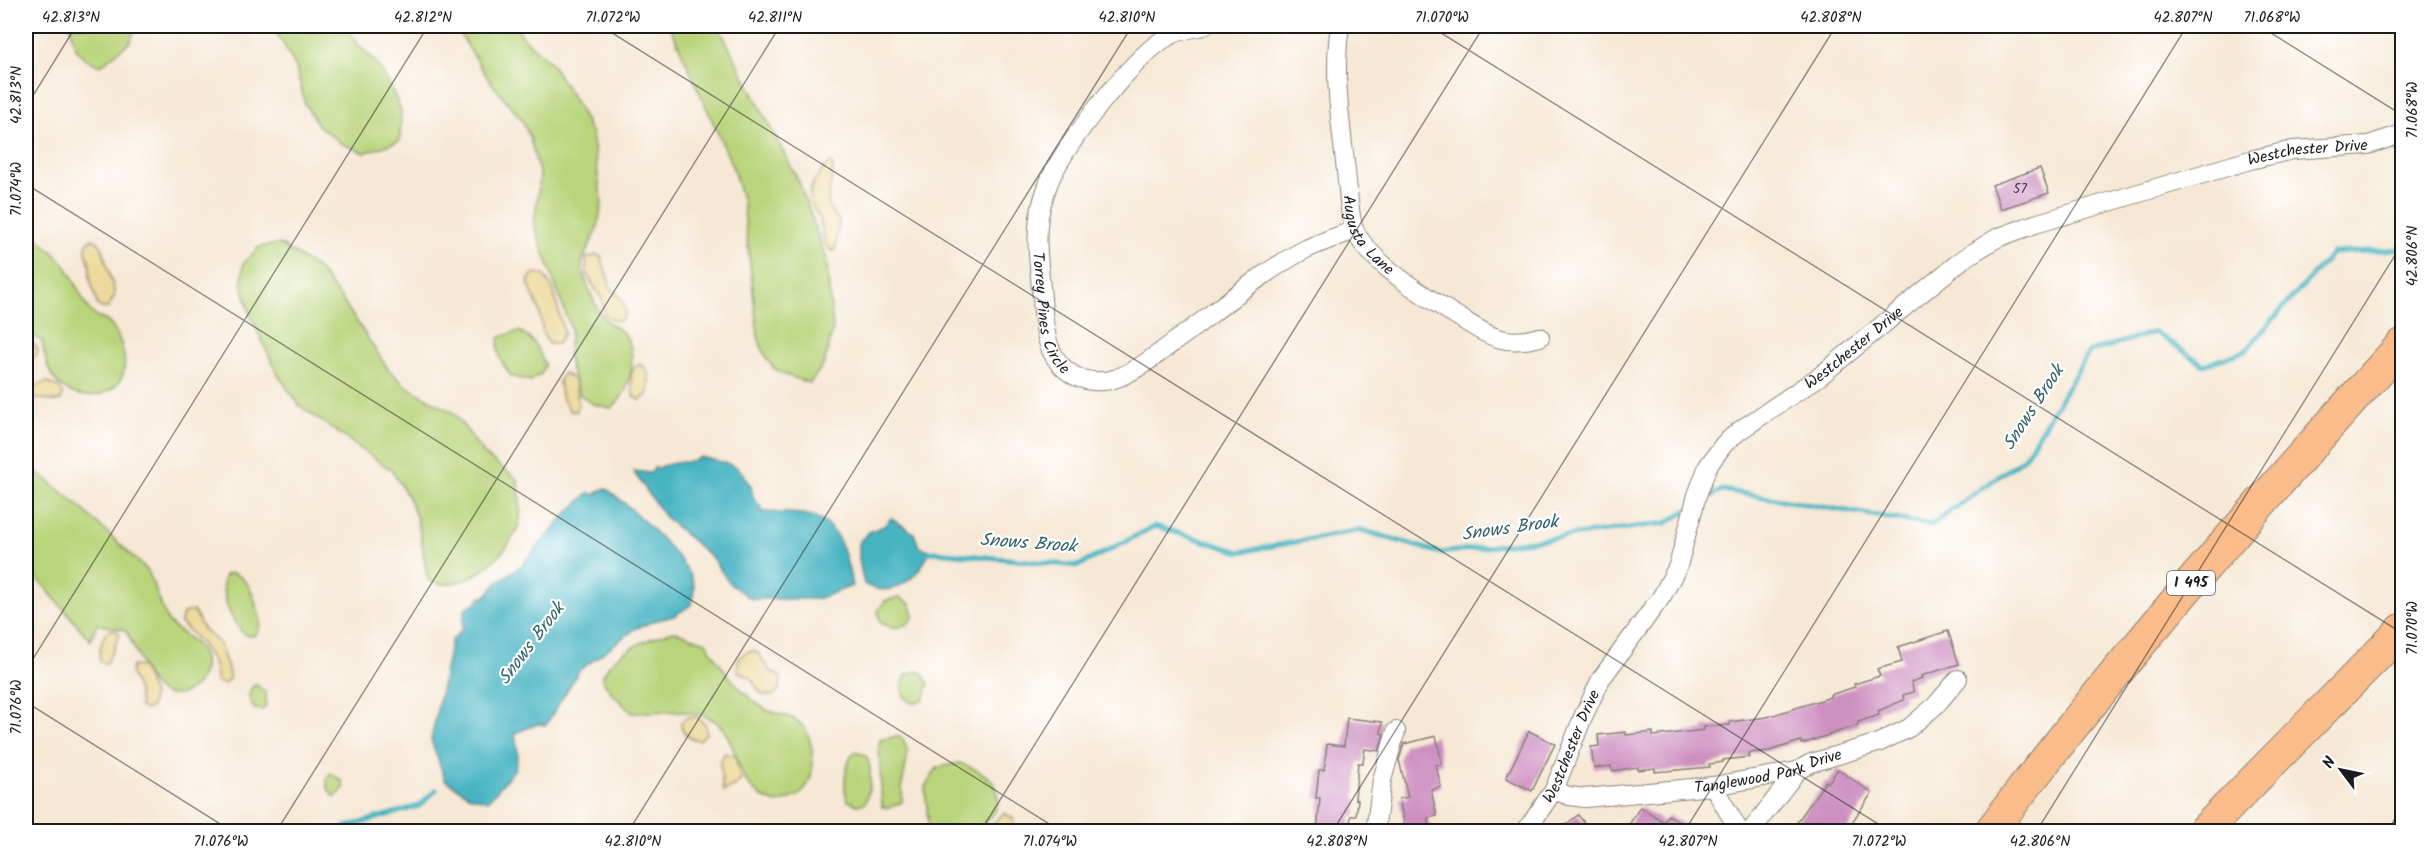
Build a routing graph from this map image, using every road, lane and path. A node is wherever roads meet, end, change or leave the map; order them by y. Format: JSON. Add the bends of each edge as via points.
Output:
{"nodes":[{"id":1,"x":1204,"y":26,"type":"edge"},
{"id":2,"x":1340,"y":26,"type":"edge"},
{"id":3,"x":2403,"y":134,"type":"edge"},
{"id":4,"x":1355,"y":230,"type":"junction"},
{"id":5,"x":1540,"y":337,"type":"dead end"},
{"id":6,"x":2403,"y":345,"type":"edge"},
{"id":7,"x":2403,"y":630,"type":"edge"},
{"id":8,"x":1958,"y":679,"type":"dead end"},
{"id":9,"x":1396,"y":731,"type":"dead end"},
{"id":10,"x":1797,"y":771,"type":"junction"},
{"id":11,"x":1713,"y":786,"type":"junction"},
{"id":12,"x":1554,"y":790,"type":"junction"},
{"id":13,"x":1375,"y":831,"type":"edge"},
{"id":14,"x":1525,"y":831,"type":"edge"},
{"id":15,"x":1740,"y":831,"type":"edge"},
{"id":16,"x":1750,"y":831,"type":"edge"},
{"id":17,"x":1990,"y":831,"type":"edge"},
{"id":18,"x":2203,"y":831,"type":"edge"}],
"edges":[{"from":1,"to":4,"type":"street","name":"Torrey Pines Circle","via":[[1187,28],[1149,50],[1071,144],[1049,182],[1038,235],[1046,343],[1056,360],[1077,377],[1114,380],[1149,360],[1302,252]]},
{"from":2,"to":4,"type":"street","name":"Augusta Lane","via":[[1339,102]]},
{"from":3,"to":12,"type":"street","name":"Westchester Drive","via":[[2368,145],[2293,150],[2250,160],[1997,238],[1963,259],[1812,382],[1738,431],[1708,466],[1678,566],[1662,596],[1597,686]]},
{"from":4,"to":5,"type":"street","name":"Augusta Lane","via":[[1374,256],[1419,293],[1492,337],[1506,342]]},
{"from":6,"to":17,"type":"highway","number":"I 495","via":[[2282,476],[2145,637]]},
{"from":7,"to":18,"type":"highway"},
{"from":8,"to":10,"type":"street","name":"Tanglewood Park Drive","via":[[1909,728]]},
{"from":9,"to":13,"type":"street","via":[[1382,780]]},
{"from":10,"to":11,"type":"street","name":"Tanglewood Park Drive"},
{"from":10,"to":16,"type":"street"},
{"from":11,"to":12,"type":"street","name":"Tanglewood Park Drive","via":[[1585,798]]},
{"from":11,"to":15,"type":"street"},
{"from":12,"to":14,"type":"street","name":"Westchester Drive"}]}
